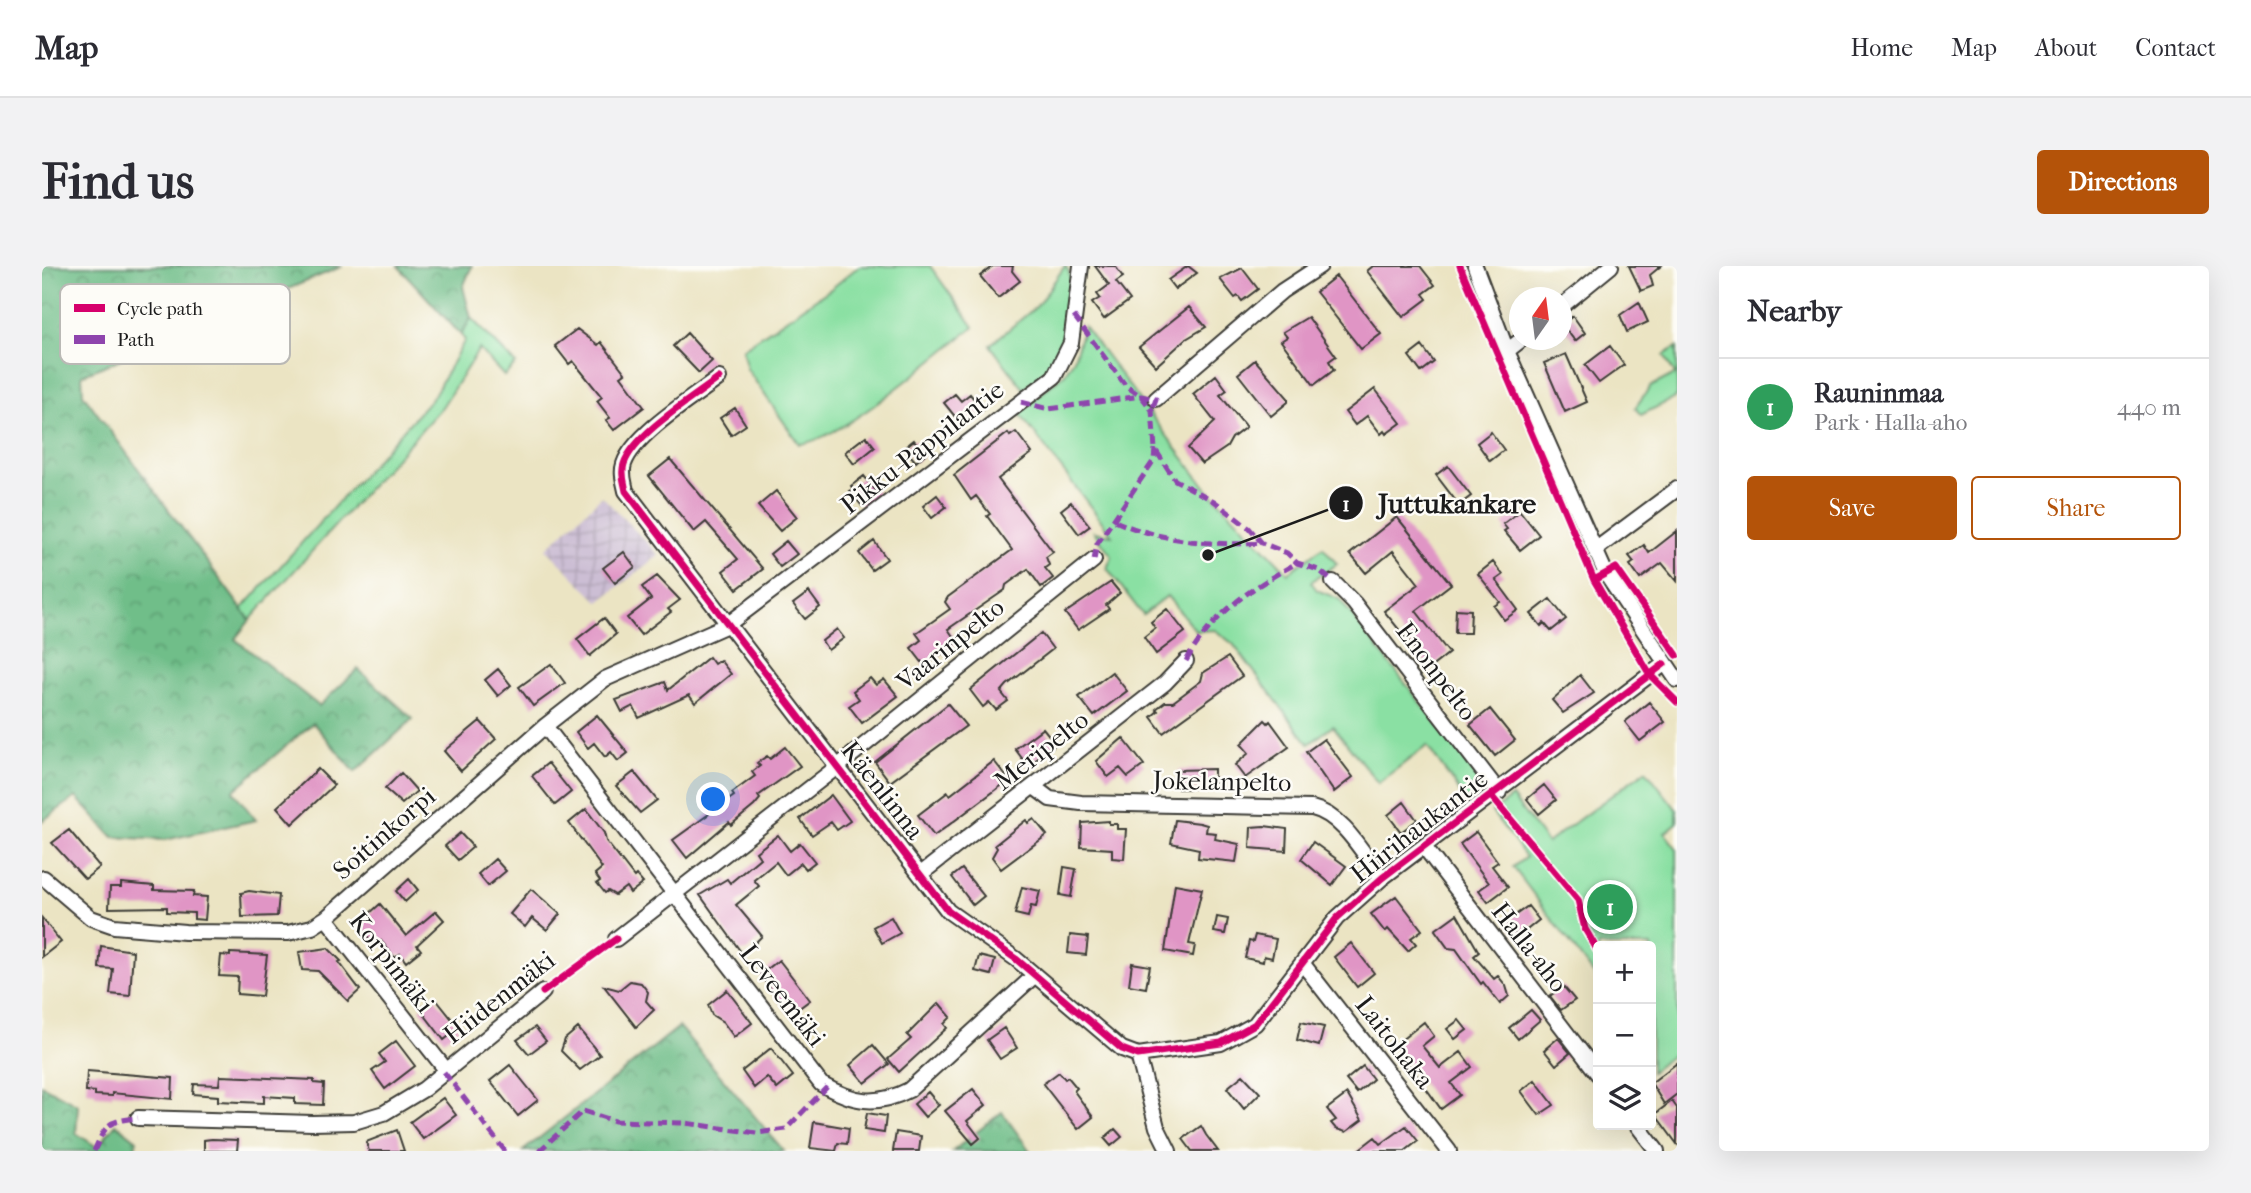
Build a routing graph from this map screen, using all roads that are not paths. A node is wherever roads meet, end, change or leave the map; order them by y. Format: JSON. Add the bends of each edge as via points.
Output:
{"nodes":[{"id":1,"x":1081,"y":266,"type":"edge"},
{"id":2,"x":1320,"y":266,"type":"edge"},
{"id":3,"x":1475,"y":266,"type":"edge"},
{"id":4,"x":1611,"y":266,"type":"edge"},
{"id":5,"x":1572,"y":298,"type":"edge"},
{"id":6,"x":1507,"y":351,"type":"joint"},
{"id":7,"x":719,"y":378,"type":"dead end"},
{"id":8,"x":1156,"y":399,"type":"dead end"},
{"id":9,"x":1677,"y":489,"type":"edge"},
{"id":10,"x":1595,"y":550,"type":"junction"},
{"id":11,"x":1094,"y":560,"type":"dead end"},
{"id":12,"x":1333,"y":582,"type":"dead end"},
{"id":13,"x":727,"y":625,"type":"junction"},
{"id":14,"x":1186,"y":661,"type":"dead end"},
{"id":15,"x":1664,"y":664,"type":"junction"},
{"id":16,"x":1677,"y":680,"type":"edge"},
{"id":17,"x":545,"y":726,"type":"junction"},
{"id":18,"x":837,"y":766,"type":"junction"},
{"id":19,"x":1034,"y":788,"type":"junction"},
{"id":20,"x":1499,"y":792,"type":"junction"},
{"id":21,"x":1424,"y":848,"type":"junction"},
{"id":22,"x":922,"y":873,"type":"junction"},
{"id":23,"x":1382,"y":877,"type":"junction"},
{"id":24,"x":44,"y":878,"type":"dead end"},
{"id":25,"x":675,"y":892,"type":"junction"},
{"id":26,"x":326,"y":918,"type":"junction"},
{"id":27,"x":616,"y":939,"type":"dead end"},
{"id":28,"x":1303,"y":964,"type":"junction"},
{"id":29,"x":1034,"y":975,"type":"junction"},
{"id":30,"x":543,"y":992,"type":"dead end"},
{"id":31,"x":1138,"y":1055,"type":"junction"},
{"id":32,"x":1593,"y":1068,"type":"edge"},
{"id":33,"x":446,"y":1070,"type":"junction"},
{"id":34,"x":138,"y":1118,"type":"dead end"},
{"id":35,"x":1641,"y":1130,"type":"edge"},
{"id":36,"x":1169,"y":1151,"type":"edge"},
{"id":37,"x":1449,"y":1151,"type":"edge"},
{"id":38,"x":1657,"y":1151,"type":"edge"}],
"edges":[{"from":1,"to":13,"type":"street","name":"Pikku-Pappilantie","via":[[1071,343],[1054,377]]},
{"from":2,"to":8,"type":"street","via":[[1282,291]]},
{"from":3,"to":6,"type":"street"},
{"from":4,"to":5,"type":"street"},
{"from":6,"to":10,"type":"street"},
{"from":7,"to":13,"type":"street","name":"Käenlinna","via":[[648,434],[630,453],[622,475],[636,507]]},
{"from":9,"to":10,"type":"street"},
{"from":10,"to":15,"type":"street","via":[[1629,613]]},
{"from":11,"to":18,"type":"street","name":"Vaarinpelto"},
{"from":12,"to":20,"type":"street","name":"Enonpelto"},
{"from":13,"to":17,"type":"street","name":"Soitinkorpi","via":[[605,679]]},
{"from":13,"to":18,"type":"street","name":"Käenlinna"},
{"from":14,"to":19,"type":"street","name":"Meripelto"},
{"from":15,"to":16,"type":"street"},
{"from":15,"to":20,"type":"street","name":"Hiirihaukantie"},
{"from":17,"to":25,"type":"street","name":"Leveemäki"},
{"from":17,"to":26,"type":"street","name":"Soitinkorpi"},
{"from":18,"to":22,"type":"street","name":"Käenlinna"},
{"from":18,"to":25,"type":"street"},
{"from":19,"to":22,"type":"street","name":"Meripelto"},
{"from":19,"to":23,"type":"street","name":"Jokelanpelto","via":[[1050,799],[1081,803],[1323,810]]},
{"from":20,"to":21,"type":"street","name":"Hiirihaukantie"},
{"from":21,"to":23,"type":"street","name":"Hiirihaukantie"},
{"from":21,"to":32,"type":"street","name":"Halla-aho"},
{"from":22,"to":29,"type":"street","name":"Käenlinna","via":[[948,911]]},
{"from":23,"to":28,"type":"street","name":"Hiirihaukantie","via":[[1337,918]]},
{"from":24,"to":26,"type":"street","name":"Soitinkorpi","via":[[91,918],[114,926],[288,933]]},
{"from":25,"to":27,"type":"street"},
{"from":25,"to":29,"type":"street","name":"Leveemäki","via":[[821,1084],[844,1097],[888,1101],[909,1090]]},
{"from":26,"to":33,"type":"street","name":"Korpimäki"},
{"from":28,"to":31,"type":"street","name":"Hiirihaukantie","via":[[1255,1024],[1237,1035],[1221,1043]]},
{"from":28,"to":37,"type":"street","name":"Laitohaka"},
{"from":29,"to":31,"type":"street","name":"Käenlinna","via":[[1122,1049]]},
{"from":30,"to":33,"type":"street","name":"Hiidenmäki"},
{"from":31,"to":36,"type":"street","via":[[1157,1127]]},
{"from":33,"to":34,"type":"street","name":"Hiidenmäki","via":[[384,1113],[354,1122]]},
{"from":35,"to":38,"type":"street"}]}
